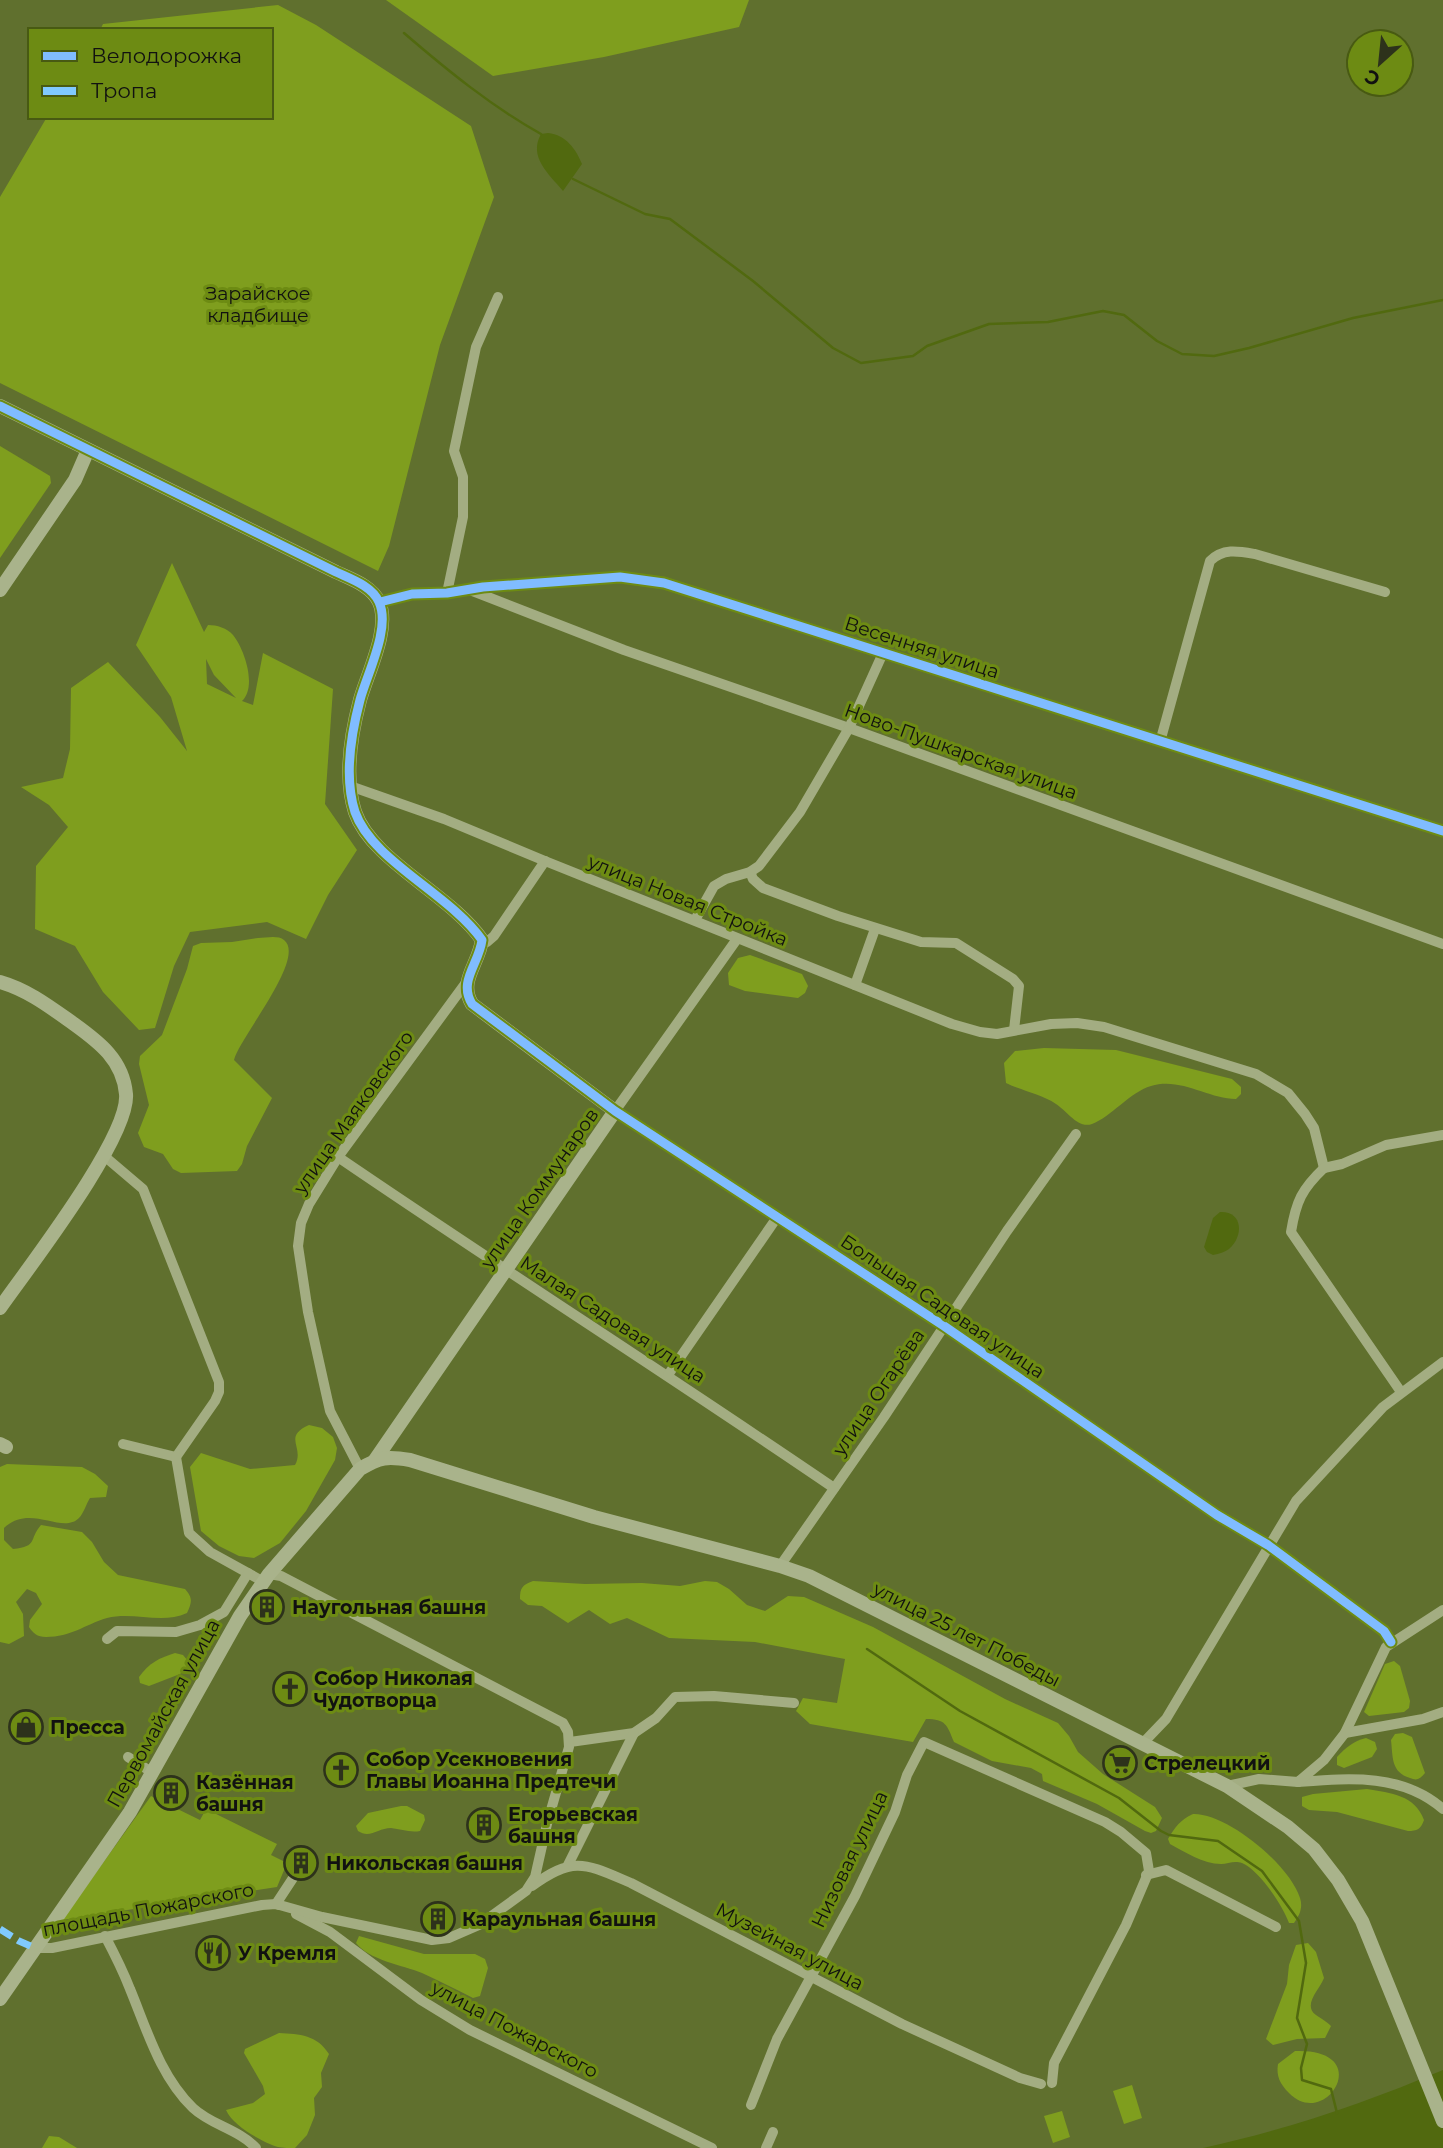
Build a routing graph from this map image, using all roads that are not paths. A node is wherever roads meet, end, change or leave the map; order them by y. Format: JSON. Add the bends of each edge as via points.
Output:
{"nodes":[{"id":1,"x":498,"y":297,"type":"dead end"},
{"id":2,"x":0,"y":406,"type":"edge"},
{"id":3,"x":88,"y":450,"type":"junction"},
{"id":4,"x":468,"y":589,"type":"junction"},
{"id":5,"x":0,"y":590,"type":"edge"},
{"id":6,"x":1385,"y":592,"type":"dead end"},
{"id":7,"x":447,"y":593,"type":"junction"},
{"id":8,"x":380,"y":602,"type":"junction"},
{"id":9,"x":883,"y":653,"type":"junction"},
{"id":10,"x":849,"y":729,"type":"junction"},
{"id":11,"x":1160,"y":742,"type":"junction"},
{"id":12,"x":350,"y":786,"type":"junction"},
{"id":13,"x":1443,"y":831,"type":"edge"},
{"id":14,"x":545,"y":862,"type":"junction"},
{"id":15,"x":750,"y":872,"type":"junction"},
{"id":16,"x":695,"y":920,"type":"junction"},
{"id":17,"x":875,"y":929,"type":"junction"},
{"id":18,"x":737,"y":939,"type":"junction"},
{"id":19,"x":482,"y":940,"type":"junction"},
{"id":20,"x":1443,"y":944,"type":"edge"},
{"id":21,"x":0,"y":982,"type":"edge"},
{"id":22,"x":465,"y":984,"type":"junction"},
{"id":23,"x":855,"y":985,"type":"junction"},
{"id":24,"x":1014,"y":1030,"type":"junction"},
{"id":25,"x":615,"y":1111,"type":"junction"},
{"id":26,"x":1076,"y":1134,"type":"dead end"},
{"id":27,"x":1443,"y":1136,"type":"edge"},
{"id":28,"x":103,"y":1155,"type":"junction"},
{"id":29,"x":338,"y":1157,"type":"junction"},
{"id":30,"x":1324,"y":1168,"type":"junction"},
{"id":31,"x":778,"y":1216,"type":"junction"},
{"id":32,"x":505,"y":1270,"type":"junction"},
{"id":33,"x":0,"y":1308,"type":"edge"},
{"id":34,"x":944,"y":1326,"type":"junction"},
{"id":35,"x":1443,"y":1362,"type":"edge"},
{"id":36,"x":668,"y":1375,"type":"junction"},
{"id":37,"x":1401,"y":1392,"type":"junction"},
{"id":38,"x":123,"y":1444,"type":"dead end"},
{"id":39,"x":176,"y":1457,"type":"junction"},
{"id":40,"x":375,"y":1460,"type":"junction"},
{"id":41,"x":360,"y":1469,"type":"junction"},
{"id":42,"x":834,"y":1488,"type":"junction"},
{"id":43,"x":1268,"y":1545,"type":"junction"},
{"id":44,"x":780,"y":1566,"type":"junction"},
{"id":45,"x":248,"y":1573,"type":"junction"},
{"id":46,"x":267,"y":1578,"type":"junction"},
{"id":47,"x":1443,"y":1610,"type":"edge"},
{"id":48,"x":107,"y":1639,"type":"dead end"},
{"id":49,"x":1389,"y":1644,"type":"junction"},
{"id":50,"x":794,"y":1703,"type":"dead end"},
{"id":51,"x":1443,"y":1712,"type":"edge"},
{"id":52,"x":1345,"y":1733,"type":"junction"},
{"id":53,"x":634,"y":1734,"type":"junction"},
{"id":54,"x":570,"y":1742,"type":"junction"},
{"id":55,"x":1143,"y":1743,"type":"junction"},
{"id":56,"x":128,"y":1756,"type":"dead end"},
{"id":57,"x":153,"y":1773,"type":"junction"},
{"id":58,"x":1298,"y":1782,"type":"junction"},
{"id":59,"x":1227,"y":1786,"type":"junction"},
{"id":60,"x":1443,"y":1809,"type":"edge"},
{"id":61,"x":568,"y":1865,"type":"junction"},
{"id":62,"x":297,"y":1872,"type":"dead end"},
{"id":63,"x":1147,"y":1873,"type":"junction"},
{"id":64,"x":526,"y":1891,"type":"junction"},
{"id":65,"x":276,"y":1904,"type":"junction"},
{"id":66,"x":1276,"y":1927,"type":"dead end"},
{"id":67,"x":105,"y":1936,"type":"junction"},
{"id":68,"x":35,"y":1948,"type":"junction"},
{"id":69,"x":809,"y":1978,"type":"junction"},
{"id":70,"x":0,"y":1999,"type":"edge"},
{"id":71,"x":751,"y":2105,"type":"dead end"},
{"id":72,"x":1443,"y":2121,"type":"edge"},
{"id":73,"x":773,"y":2132,"type":"dead end"},
{"id":74,"x":256,"y":2148,"type":"edge"},
{"id":75,"x":712,"y":2148,"type":"edge"},
{"id":76,"x":766,"y":2148,"type":"edge"}],
"edges":[{"from":1,"to":7,"type":"street","via":[[476,347],[454,451],[463,477],[463,517]]},
{"from":2,"to":3,"type":"street"},
{"from":3,"to":5,"type":"street","via":[[75,480]]},
{"from":3,"to":8,"type":"street","via":[[363,586]]},
{"from":4,"to":7,"type":"street","name":"Весенняя улица"},
{"from":4,"to":9,"type":"street","name":"Весенняя улица","via":[[620,577],[646,580]]},
{"from":4,"to":10,"type":"street","name":"Ново-Пушкарская улица"},
{"from":6,"to":11,"type":"street","via":[[1255,554],[1234,550],[1216,555],[1210,561]]},
{"from":7,"to":8,"type":"street","name":"Весенняя улица","via":[[412,594]]},
{"from":8,"to":12,"type":"street","via":[[381,629],[355,721]]},
{"from":9,"to":10,"type":"street"},
{"from":9,"to":11,"type":"street","name":"Весенняя улица"},
{"from":10,"to":15,"type":"street","via":[[800,812],[760,866]]},
{"from":10,"to":20,"type":"street","name":"Ново-Пушкарская улица"},
{"from":11,"to":13,"type":"street","name":"Весенняя улица"},
{"from":12,"to":14,"type":"street","name":"улица Новая Стройка"},
{"from":12,"to":19,"type":"street","via":[[358,819],[372,841],[452,907]]},
{"from":14,"to":16,"type":"street","name":"улица Новая Стройка"},
{"from":14,"to":19,"type":"street","via":[[494,936]]},
{"from":15,"to":16,"type":"street","via":[[714,886]]},
{"from":15,"to":17,"type":"street","via":[[763,888]]},
{"from":16,"to":18,"type":"street","name":"улица Новая Стройка"},
{"from":17,"to":23,"type":"street"},
{"from":17,"to":24,"type":"street","via":[[920,942],[956,943],[1013,979],[1020,986]]},
{"from":18,"to":23,"type":"street","name":"улица Новая Стройка"},
{"from":18,"to":25,"type":"street","name":"улица Коммунаров"},
{"from":19,"to":22,"type":"street"},
{"from":21,"to":28,"type":"street","via":[[23,989],[112,1055],[127,1095],[124,1116]]},
{"from":22,"to":25,"type":"street","name":"Большая Садовая улица","via":[[472,1004]]},
{"from":22,"to":29,"type":"street","name":"улица Маяковского"},
{"from":23,"to":24,"type":"street","name":"улица Новая Стройка","via":[[970,1030],[997,1034]]},
{"from":24,"to":30,"type":"street","name":"улица Новая Стройка","via":[[1077,1023],[1104,1027],[1256,1074],[1288,1093],[1306,1114]]},
{"from":25,"to":31,"type":"street","name":"Большая Садовая улица"},
{"from":25,"to":32,"type":"street","name":"улица Коммунаров"},
{"from":26,"to":34,"type":"street","name":"улица Огарёва"},
{"from":27,"to":30,"type":"street","via":[[1386,1145]]},
{"from":28,"to":33,"type":"street"},
{"from":28,"to":39,"type":"street","via":[[143,1189],[219,1382],[215,1401]]},
{"from":29,"to":32,"type":"street","name":"Малая Садовая улица"},
{"from":29,"to":41,"type":"street","name":"улица Маяковского","via":[[300,1223],[298,1246],[330,1411]]},
{"from":30,"to":37,"type":"street","via":[[1302,1192],[1291,1232]]},
{"from":31,"to":34,"type":"street","name":"Большая Садовая улица"},
{"from":31,"to":36,"type":"street"},
{"from":32,"to":36,"type":"street","name":"Малая Садовая улица"},
{"from":32,"to":40,"type":"street","name":"улица Коммунаров"},
{"from":34,"to":42,"type":"street","name":"улица Огарёва"},
{"from":34,"to":43,"type":"street","name":"Большая Садовая улица","via":[[1217,1515]]},
{"from":35,"to":37,"type":"street"},
{"from":36,"to":42,"type":"street","name":"Малая Садовая улица"},
{"from":37,"to":43,"type":"street","via":[[1296,1501]]},
{"from":38,"to":39,"type":"street"},
{"from":39,"to":45,"type":"street","via":[[189,1533]]},
{"from":40,"to":41,"type":"street","name":"Первомайская улица"},
{"from":40,"to":44,"type":"street","name":"улица 25 лет Победы","via":[[410,1460],[594,1517]]},
{"from":41,"to":46,"type":"street","name":"Первомайская улица"},
{"from":42,"to":44,"type":"street","name":"улица Огарёва"},
{"from":43,"to":49,"type":"street","name":"Большая Садовая улица","via":[[1384,1631]]},
{"from":43,"to":55,"type":"street","via":[[1166,1718]]},
{"from":44,"to":55,"type":"street","name":"улица 25 лет Победы","via":[[809,1576]]},
{"from":45,"to":46,"type":"street"},
{"from":45,"to":48,"type":"street","via":[[223,1612],[200,1625],[176,1632],[117,1631]]},
{"from":46,"to":54,"type":"street","via":[[281,1576],[551,1715],[563,1723]]},
{"from":46,"to":57,"type":"street","name":"Первомайская улица","via":[[223,1643]]},
{"from":47,"to":49,"type":"street"},
{"from":49,"to":52,"type":"street"},
{"from":50,"to":53,"type":"street","via":[[674,1697]]},
{"from":51,"to":52,"type":"street"},
{"from":52,"to":58,"type":"street","via":[[1324,1760]]},
{"from":53,"to":54,"type":"street"},
{"from":53,"to":61,"type":"street"},
{"from":54,"to":64,"type":"street","via":[[540,1862]]},
{"from":55,"to":59,"type":"street","name":"улица 25 лет Победы"},
{"from":56,"to":57,"type":"street"},
{"from":57,"to":68,"type":"street","name":"Первомайская улица"},
{"from":58,"to":59,"type":"street","via":[[1258,1779]]},
{"from":58,"to":60,"type":"street","via":[[1352,1777],[1385,1781],[1410,1789]]},
{"from":59,"to":72,"type":"street","name":"улица 25 лет Победы","via":[[1314,1849],[1338,1880],[1362,1921]]},
{"from":61,"to":64,"type":"street"},
{"from":61,"to":69,"type":"street","name":"Музейная улица","via":[[591,1866],[631,1883]]},
{"from":62,"to":65,"type":"street"},
{"from":63,"to":66,"type":"street","via":[[1166,1870]]},
{"from":63,"to":69,"type":"street","name":"Музейная улица","via":[[1047,2084],[1020,2078]]},
{"from":63,"to":69,"type":"street","name":"Низовая улица","via":[[1146,1853],[1105,1822],[924,1742],[855,1896]]},
{"from":64,"to":65,"type":"street","name":"площадь Пожарского","via":[[480,1925],[432,1940]]},
{"from":65,"to":67,"type":"street","name":"площадь Пожарского"},
{"from":65,"to":75,"type":"street","name":"улица Пожарского","via":[[330,1932],[421,2000],[470,2030]]},
{"from":67,"to":68,"type":"street","name":"площадь Пожарского"},
{"from":67,"to":74,"type":"street","via":[[160,2064],[181,2094],[200,2114]]},
{"from":68,"to":70,"type":"street","name":"Первомайская улица"},
{"from":69,"to":71,"type":"street","name":"Низовая улица","via":[[777,2039]]},
{"from":73,"to":76,"type":"street"}]}
